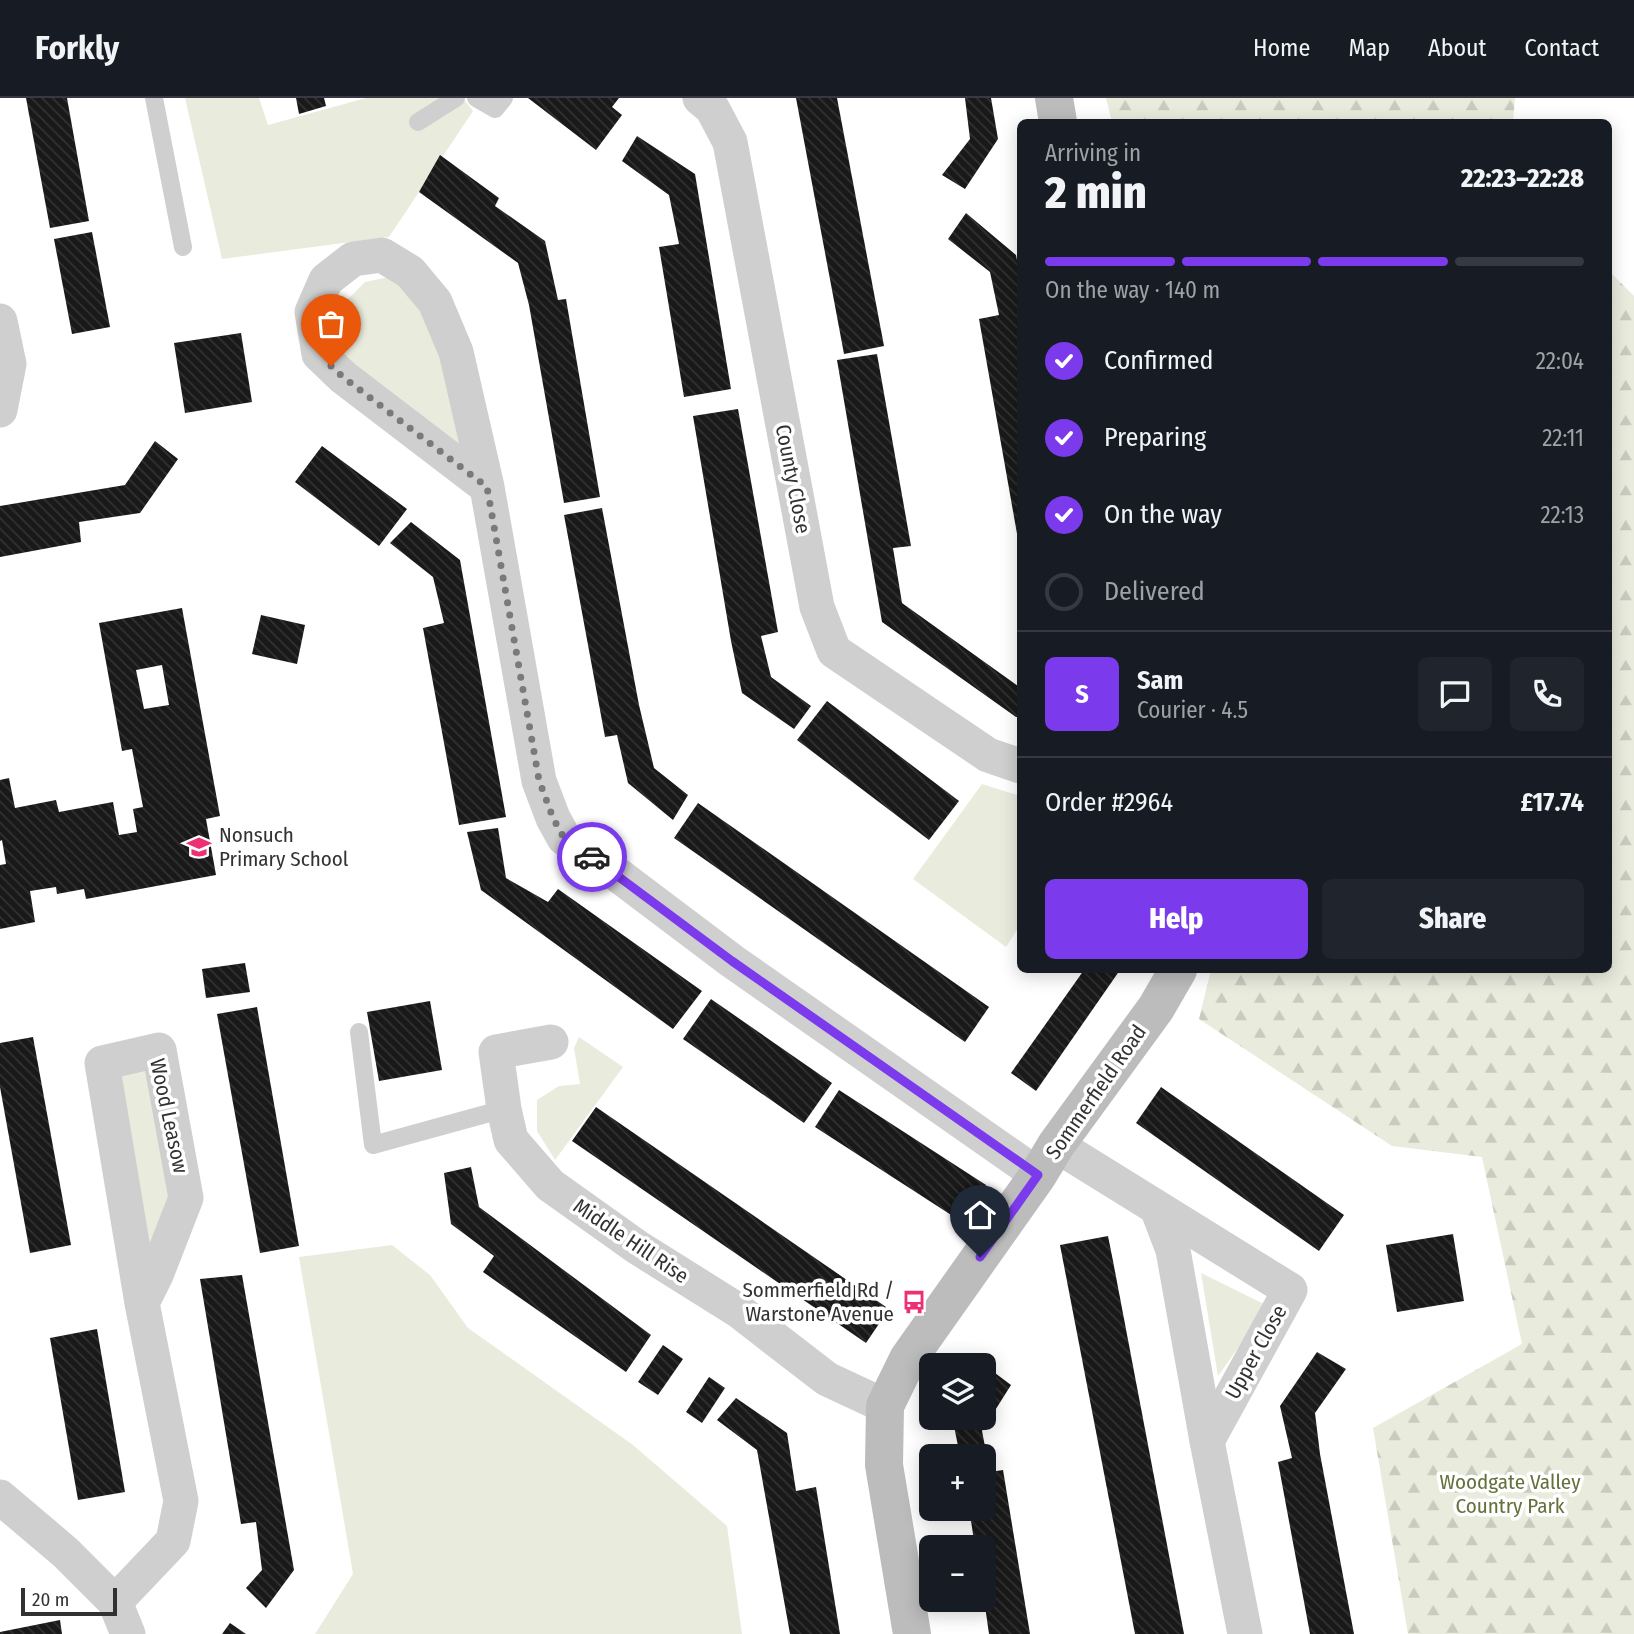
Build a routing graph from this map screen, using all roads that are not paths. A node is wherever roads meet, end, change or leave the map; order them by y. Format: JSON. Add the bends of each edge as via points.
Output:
{"nodes":[{"id":1,"x":154,"y":98,"type":"edge"},
{"id":2,"x":456,"y":98,"type":"edge"},
{"id":3,"x":476,"y":98,"type":"edge"},
{"id":4,"x":503,"y":98,"type":"edge"},
{"id":5,"x":700,"y":98,"type":"edge"},
{"id":6,"x":1054,"y":98,"type":"edge"},
{"id":7,"x":1058,"y":119,"type":"edge"},
{"id":8,"x":418,"y":122,"type":"dead end"},
{"id":9,"x":183,"y":247,"type":"dead end"},
{"id":10,"x":0,"y":321,"type":"edge"},
{"id":11,"x":0,"y":410,"type":"edge"},
{"id":12,"x":487,"y":487,"type":"junction"},
{"id":13,"x":1017,"y":765,"type":"edge"},
{"id":14,"x":1176,"y":973,"type":"edge"},
{"id":15,"x":359,"y":1032,"type":"dead end"},
{"id":16,"x":551,"y":1042,"type":"dead end"},
{"id":17,"x":504,"y":1110,"type":"junction"},
{"id":18,"x":1047,"y":1160,"type":"junction"},
{"id":19,"x":1157,"y":1208,"type":"junction"},
{"id":20,"x":142,"y":1303,"type":"junction"},
{"id":21,"x":884,"y":1406,"type":"junction"},
{"id":22,"x":1207,"y":1441,"type":"junction"},
{"id":23,"x":0,"y":1497,"type":"edge"},
{"id":24,"x":115,"y":1602,"type":"junction"},
{"id":25,"x":128,"y":1634,"type":"edge"},
{"id":26,"x":912,"y":1634,"type":"edge"},
{"id":27,"x":1245,"y":1634,"type":"edge"}],
"edges":[{"from":1,"to":9,"type":"lane"},
{"from":2,"to":8,"type":"lane"},
{"from":3,"to":4,"type":"lane","via":[[495,109]]},
{"from":5,"to":13,"type":"street","name":"County Close","via":[[712,108],[730,142],[817,607],[834,651],[988,755]]},
{"from":6,"to":7,"type":"street"},
{"from":10,"to":11,"type":"street","via":[[9,364]]},
{"from":12,"to":12,"type":"street","name":"Upper Close","via":[[319,354],[312,312],[326,280],[353,259],[382,256],[410,272],[435,302],[456,352]]},
{"from":12,"to":18,"type":"street","name":"Upper Close","via":[[539,780],[564,838],[732,961]]},
{"from":14,"to":18,"type":"street","name":"Sommerfield Road"},
{"from":15,"to":17,"type":"lane","via":[[373,1146]]},
{"from":16,"to":17,"type":"street","name":"Middle Hill Rise","via":[[496,1052]]},
{"from":17,"to":21,"type":"street","name":"Middle Hill Rise","via":[[511,1140],[550,1185],[739,1311],[827,1379]]},
{"from":18,"to":19,"type":"street","name":"Upper Close"},
{"from":18,"to":21,"type":"street","name":"Sommerfield Road","via":[[908,1359]]},
{"from":19,"to":22,"type":"street","name":"Upper Close","via":[[1173,1250]]},
{"from":19,"to":22,"type":"street","name":"Upper Close","via":[[1290,1290]]},
{"from":20,"to":20,"type":"street","name":"Wood Leasow","via":[[102,1063],[159,1050],[186,1198]]},
{"from":20,"to":24,"type":"street","name":"Wood Leasow","via":[[181,1501],[173,1541]]},
{"from":21,"to":26,"type":"street","name":"Sommerfield Road","via":[[884,1465]]},
{"from":22,"to":27,"type":"street","name":"Upper Close"},
{"from":23,"to":24,"type":"street"},
{"from":24,"to":25,"type":"street"}]}
